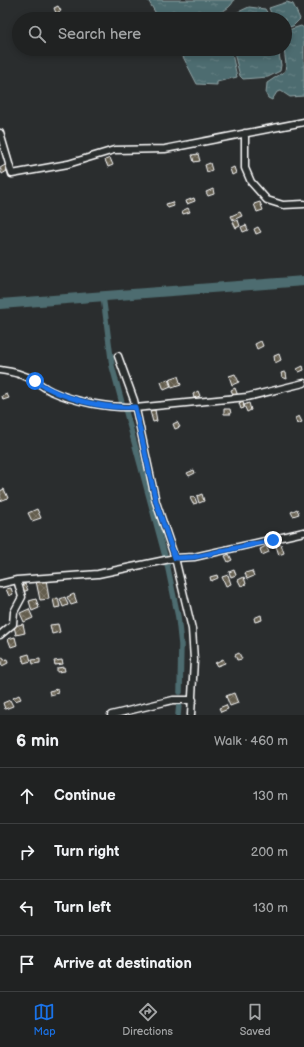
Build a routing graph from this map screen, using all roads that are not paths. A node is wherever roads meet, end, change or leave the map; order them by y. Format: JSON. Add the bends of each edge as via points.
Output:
{"nodes":[{"id":1,"x":304,"y":122,"type":"edge"},
{"id":2,"x":0,"y":133,"type":"edge"},
{"id":3,"x":245,"y":133,"type":"junction"},
{"id":4,"x":304,"y":204,"type":"edge"},
{"id":5,"x":118,"y":356,"type":"dead end"},
{"id":6,"x":0,"y":370,"type":"edge"},
{"id":7,"x":304,"y":383,"type":"edge"},
{"id":8,"x":135,"y":408,"type":"junction"},
{"id":9,"x":304,"y":532,"type":"edge"},
{"id":10,"x":175,"y":558,"type":"junction"},
{"id":11,"x":17,"y":580,"type":"junction"},
{"id":12,"x":0,"y":584,"type":"edge"},
{"id":13,"x":0,"y":635,"type":"edge"},
{"id":14,"x":193,"y":700,"type":"junction"},
{"id":15,"x":111,"y":715,"type":"edge"},
{"id":16,"x":191,"y":715,"type":"edge"}],
"edges":[{"from":1,"to":3,"type":"street"},
{"from":2,"to":3,"type":"street","via":[[12,174],[68,164],[114,150],[165,149]]},
{"from":3,"to":4,"type":"street","via":[[245,168],[251,182],[267,200],[283,205]]},
{"from":5,"to":8,"type":"street"},
{"from":6,"to":8,"type":"street","via":[[17,372],[65,396],[117,407]]},
{"from":7,"to":8,"type":"street","via":[[247,397]]},
{"from":8,"to":10,"type":"street","via":[[156,502]]},
{"from":9,"to":10,"type":"street","via":[[194,557]]},
{"from":10,"to":11,"type":"street","via":[[98,574]]},
{"from":10,"to":14,"type":"street","via":[[192,629]]},
{"from":11,"to":12,"type":"street"},
{"from":11,"to":13,"type":"street","via":[[22,597],[14,612],[13,624]]},
{"from":14,"to":15,"type":"street","via":[[173,700]]},
{"from":14,"to":16,"type":"street"}]}
